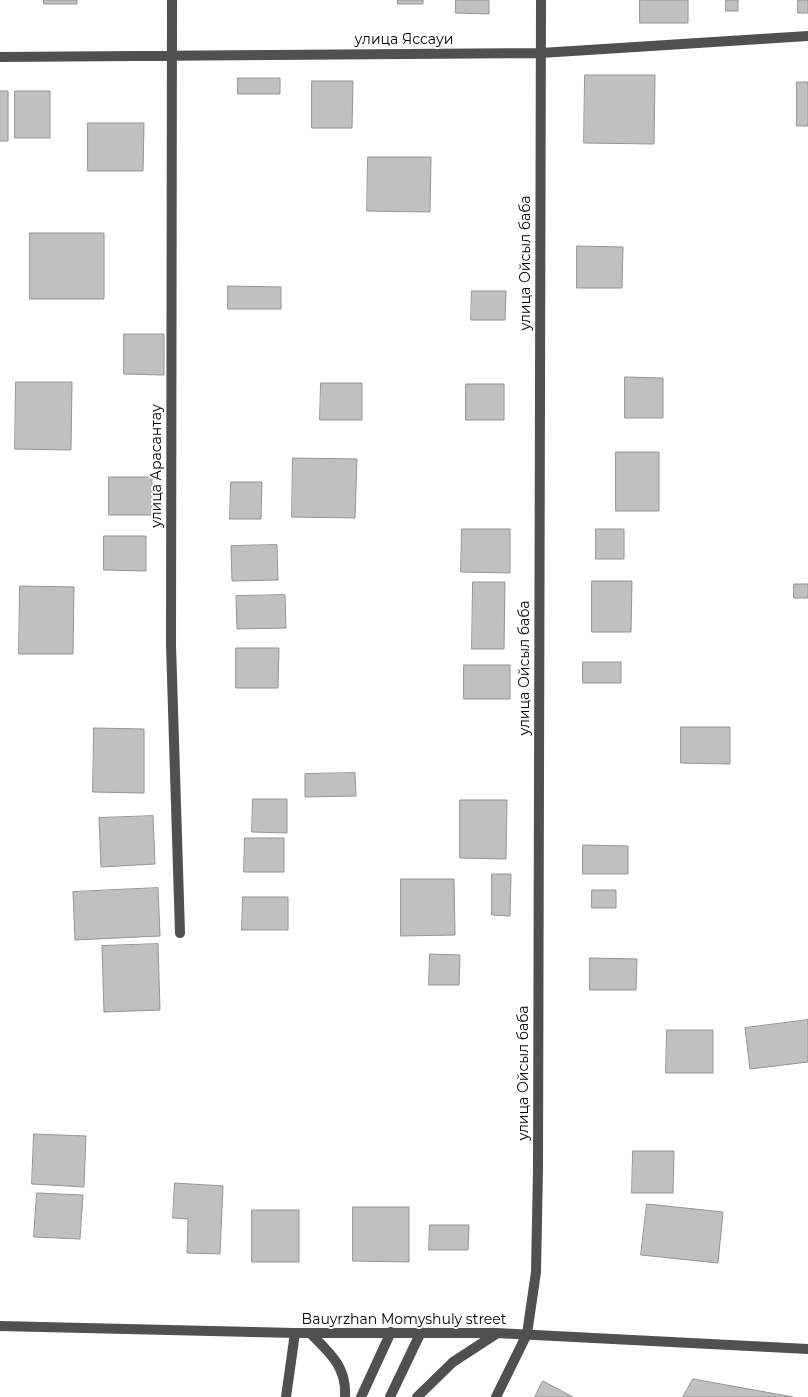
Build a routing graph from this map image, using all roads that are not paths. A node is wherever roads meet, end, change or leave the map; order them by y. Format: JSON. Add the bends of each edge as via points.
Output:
{"nodes":[{"id":1,"x":172,"y":0,"type":"edge"},
{"id":2,"x":540,"y":0,"type":"edge"},
{"id":3,"x":808,"y":36,"type":"edge"},
{"id":4,"x":540,"y":53,"type":"junction"},
{"id":5,"x":172,"y":56,"type":"junction"},
{"id":6,"x":0,"y":57,"type":"edge"},
{"id":7,"x":180,"y":932,"type":"dead end"},
{"id":8,"x":0,"y":1326,"type":"edge"},
{"id":9,"x":391,"y":1332,"type":"junction"},
{"id":10,"x":421,"y":1332,"type":"junction"},
{"id":11,"x":295,"y":1333,"type":"junction"},
{"id":12,"x":310,"y":1333,"type":"junction"},
{"id":13,"x":496,"y":1333,"type":"junction"},
{"id":14,"x":527,"y":1334,"type":"junction"},
{"id":15,"x":808,"y":1349,"type":"edge"},
{"id":16,"x":286,"y":1397,"type":"edge"},
{"id":17,"x":345,"y":1397,"type":"edge"},
{"id":18,"x":360,"y":1397,"type":"edge"},
{"id":19,"x":390,"y":1397,"type":"edge"},
{"id":20,"x":417,"y":1397,"type":"edge"},
{"id":21,"x":496,"y":1397,"type":"edge"}],
"edges":[{"from":1,"to":5,"type":"street","name":"улица Арасантау"},
{"from":2,"to":4,"type":"street","name":"улица Ойсыл баба"},
{"from":3,"to":4,"type":"street","name":"улица Яссауи"},
{"from":4,"to":5,"type":"street","name":"улица Яссауи"},
{"from":4,"to":14,"type":"street","name":"улица Ойсыл баба","via":[[538,1169],[536,1272]]},
{"from":5,"to":6,"type":"street","name":"улица Яссауи"},
{"from":5,"to":7,"type":"street","name":"улица Арасантау","via":[[171,645]]},
{"from":8,"to":11,"type":"street","name":"Bauyrzhan Momyshuly street"},
{"from":9,"to":10,"type":"street","name":"Bauyrzhan Momyshuly street"},
{"from":9,"to":12,"type":"street","name":"Bauyrzhan Momyshuly street"},
{"from":9,"to":18,"type":"street"},
{"from":10,"to":13,"type":"street","name":"Bauyrzhan Momyshuly street"},
{"from":10,"to":19,"type":"street"},
{"from":11,"to":12,"type":"street","name":"Bauyrzhan Momyshuly street"},
{"from":11,"to":16,"type":"street"},
{"from":12,"to":17,"type":"street","via":[[342,1368]]},
{"from":13,"to":14,"type":"street","name":"Bauyrzhan Momyshuly street"},
{"from":13,"to":20,"type":"street","via":[[453,1362]]},
{"from":14,"to":15,"type":"street","name":"Bauyrzhan Momyshuly street"},
{"from":14,"to":21,"type":"street","name":"улица Ойсыл баба"}]}
